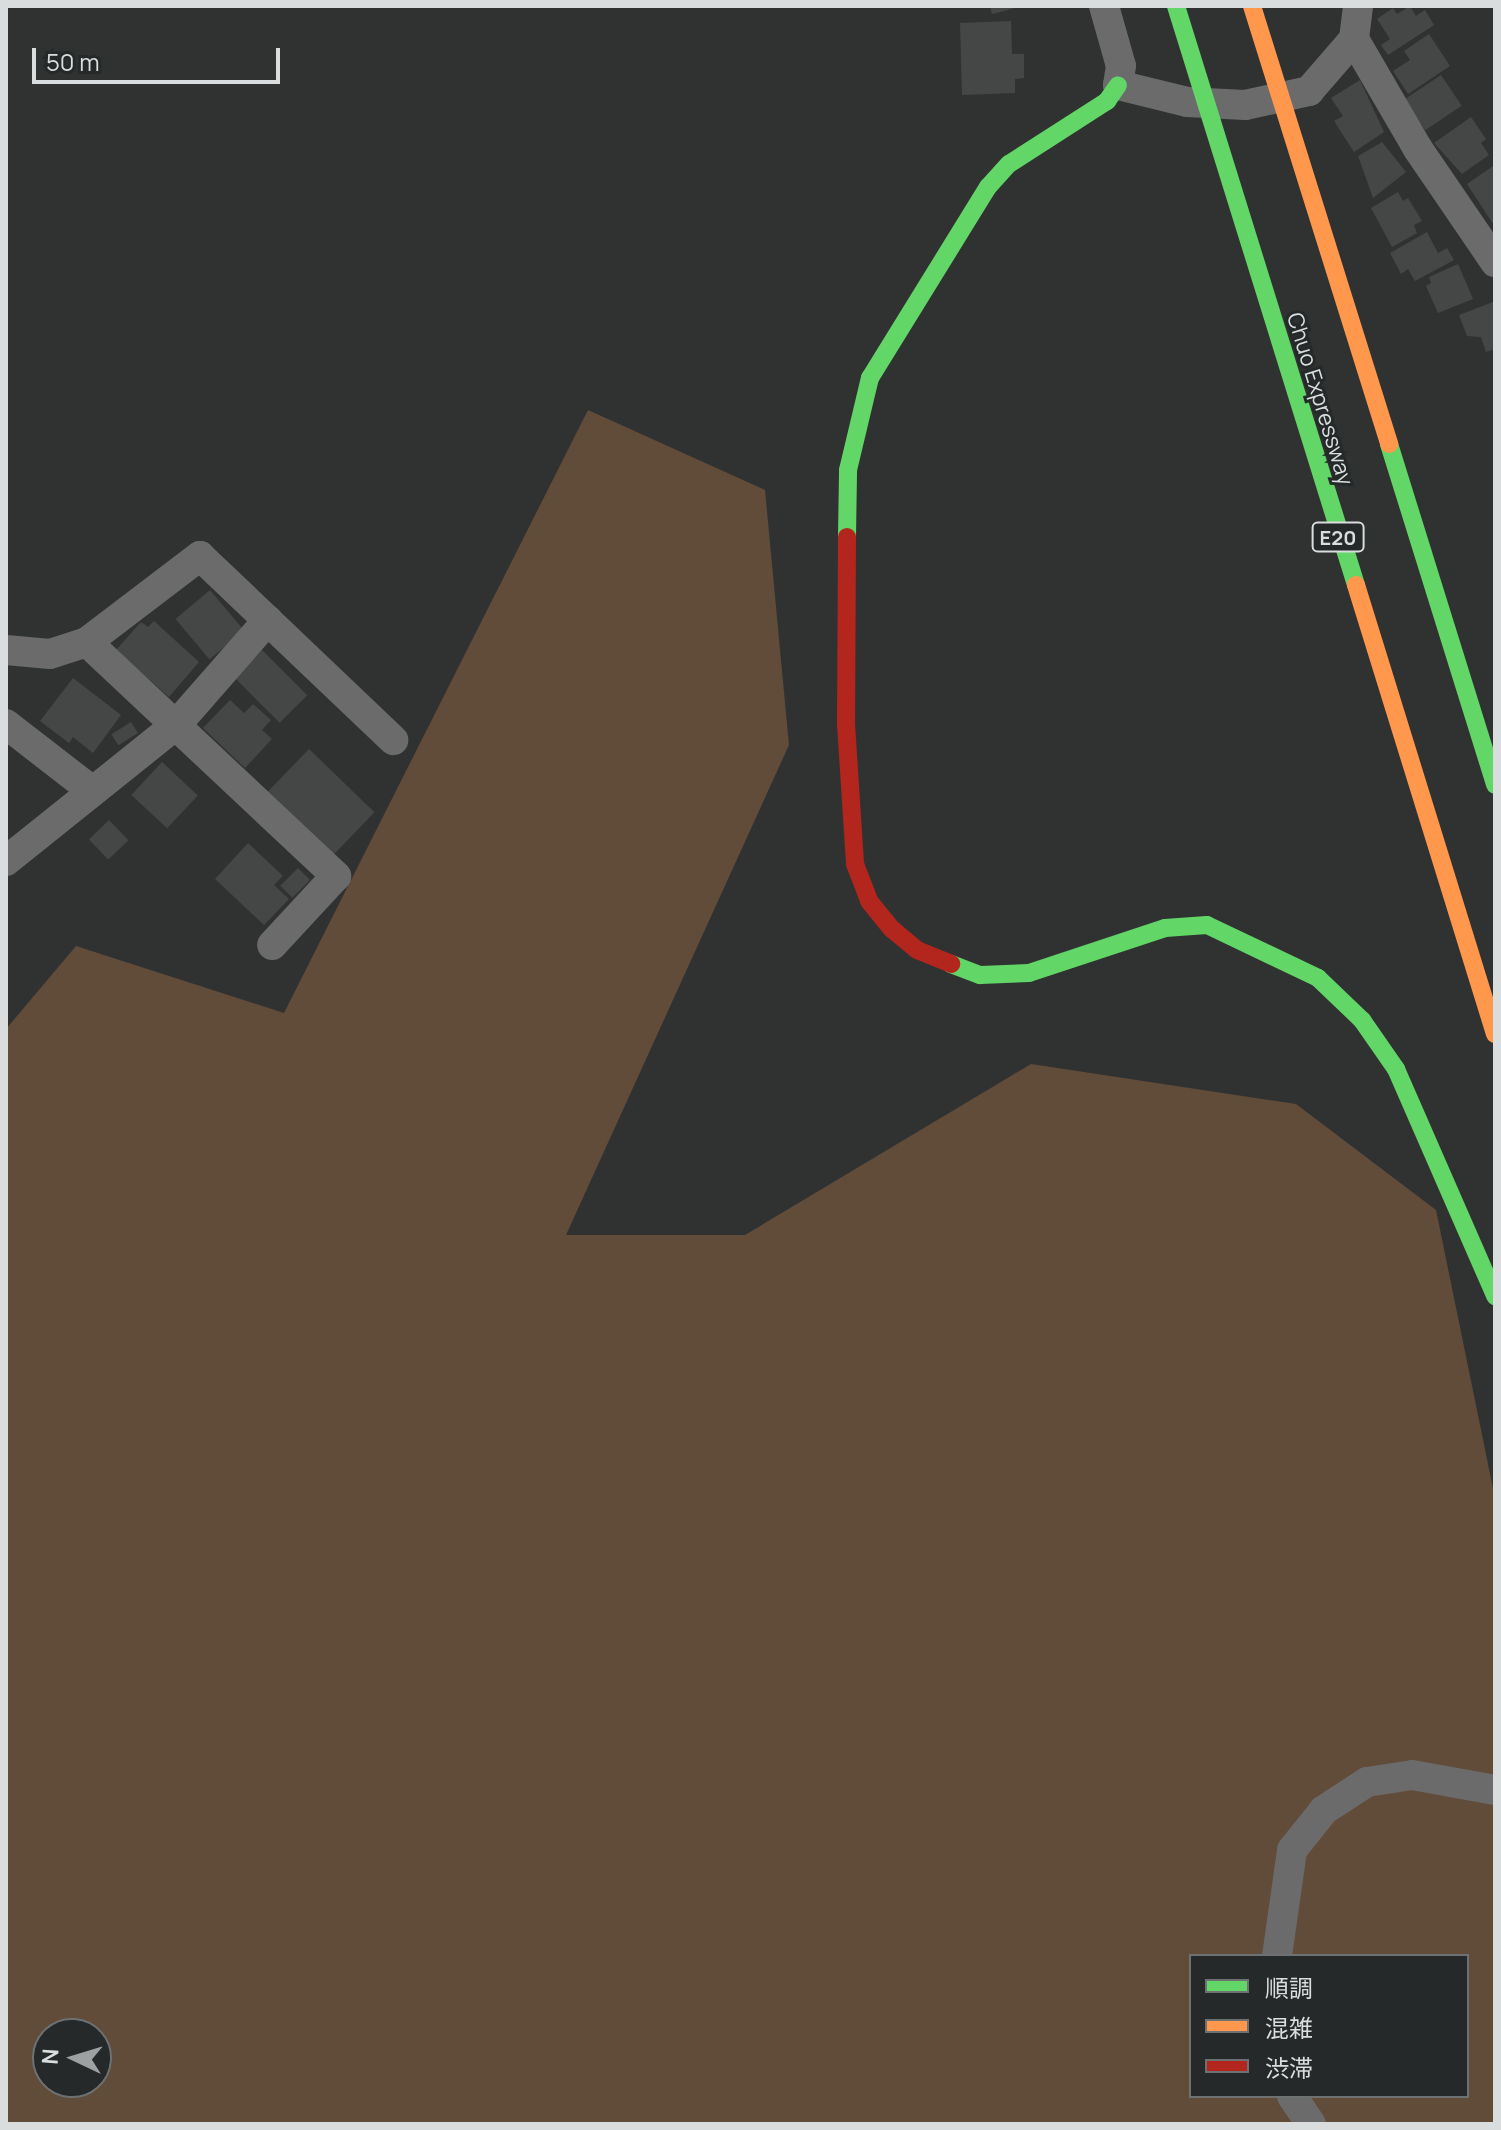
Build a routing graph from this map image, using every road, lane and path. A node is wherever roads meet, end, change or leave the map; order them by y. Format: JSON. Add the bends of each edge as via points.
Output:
{"nodes":[{"id":1,"x":1104,"y":6,"type":"edge"},
{"id":2,"x":1176,"y":6,"type":"edge"},
{"id":3,"x":1358,"y":6,"type":"edge"},
{"id":4,"x":1254,"y":14,"type":"edge"},
{"id":5,"x":1354,"y":39,"type":"junction"},
{"id":6,"x":1118,"y":85,"type":"junction"},
{"id":7,"x":1495,"y":262,"type":"edge"},
{"id":8,"x":268,"y":620,"type":"junction"},
{"id":9,"x":87,"y":642,"type":"junction"},
{"id":10,"x":6,"y":650,"type":"edge"},
{"id":11,"x":6,"y":724,"type":"edge"},
{"id":12,"x":177,"y":724,"type":"junction"},
{"id":13,"x":393,"y":740,"type":"dead end"},
{"id":14,"x":1495,"y":785,"type":"edge"},
{"id":15,"x":91,"y":790,"type":"junction"},
{"id":16,"x":7,"y":857,"type":"edge"},
{"id":17,"x":272,"y":945,"type":"dead end"},
{"id":18,"x":1495,"y":1034,"type":"edge"},
{"id":19,"x":1495,"y":1296,"type":"edge"},
{"id":20,"x":1495,"y":1790,"type":"edge"},
{"id":21,"x":1277,"y":1954,"type":"edge"},
{"id":22,"x":1293,"y":2098,"type":"edge"},
{"id":23,"x":1311,"y":2124,"type":"edge"}],
"edges":[{"from":1,"to":6,"type":"street","via":[[1121,66]]},
{"from":2,"to":18,"type":"main road","name":"Chuo Expressway","number":"E20"},
{"from":3,"to":5,"type":"street"},
{"from":4,"to":14,"type":"main road"},
{"from":5,"to":6,"type":"street","via":[[1309,91],[1274,101],[1202,103]]},
{"from":5,"to":7,"type":"street","via":[[1418,149]]},
{"from":6,"to":19,"type":"main road","via":[[1107,101],[1009,164],[988,187],[870,378],[848,470],[846,724],[855,864],[869,901],[892,929],[917,950],[980,975],[1029,973],[1165,928],[1207,925],[1318,978],[1362,1020],[1396,1069]]},
{"from":8,"to":9,"type":"street","via":[[200,556]]},
{"from":8,"to":12,"type":"street"},
{"from":8,"to":13,"type":"street"},
{"from":9,"to":10,"type":"street","via":[[50,654]]},
{"from":9,"to":12,"type":"street"},
{"from":11,"to":15,"type":"street"},
{"from":12,"to":15,"type":"street"},
{"from":12,"to":17,"type":"street","via":[[336,876]]},
{"from":15,"to":16,"type":"street"},
{"from":20,"to":21,"type":"street","via":[[1412,1775],[1367,1782],[1324,1810],[1292,1850]]},
{"from":22,"to":23,"type":"street"}]}
